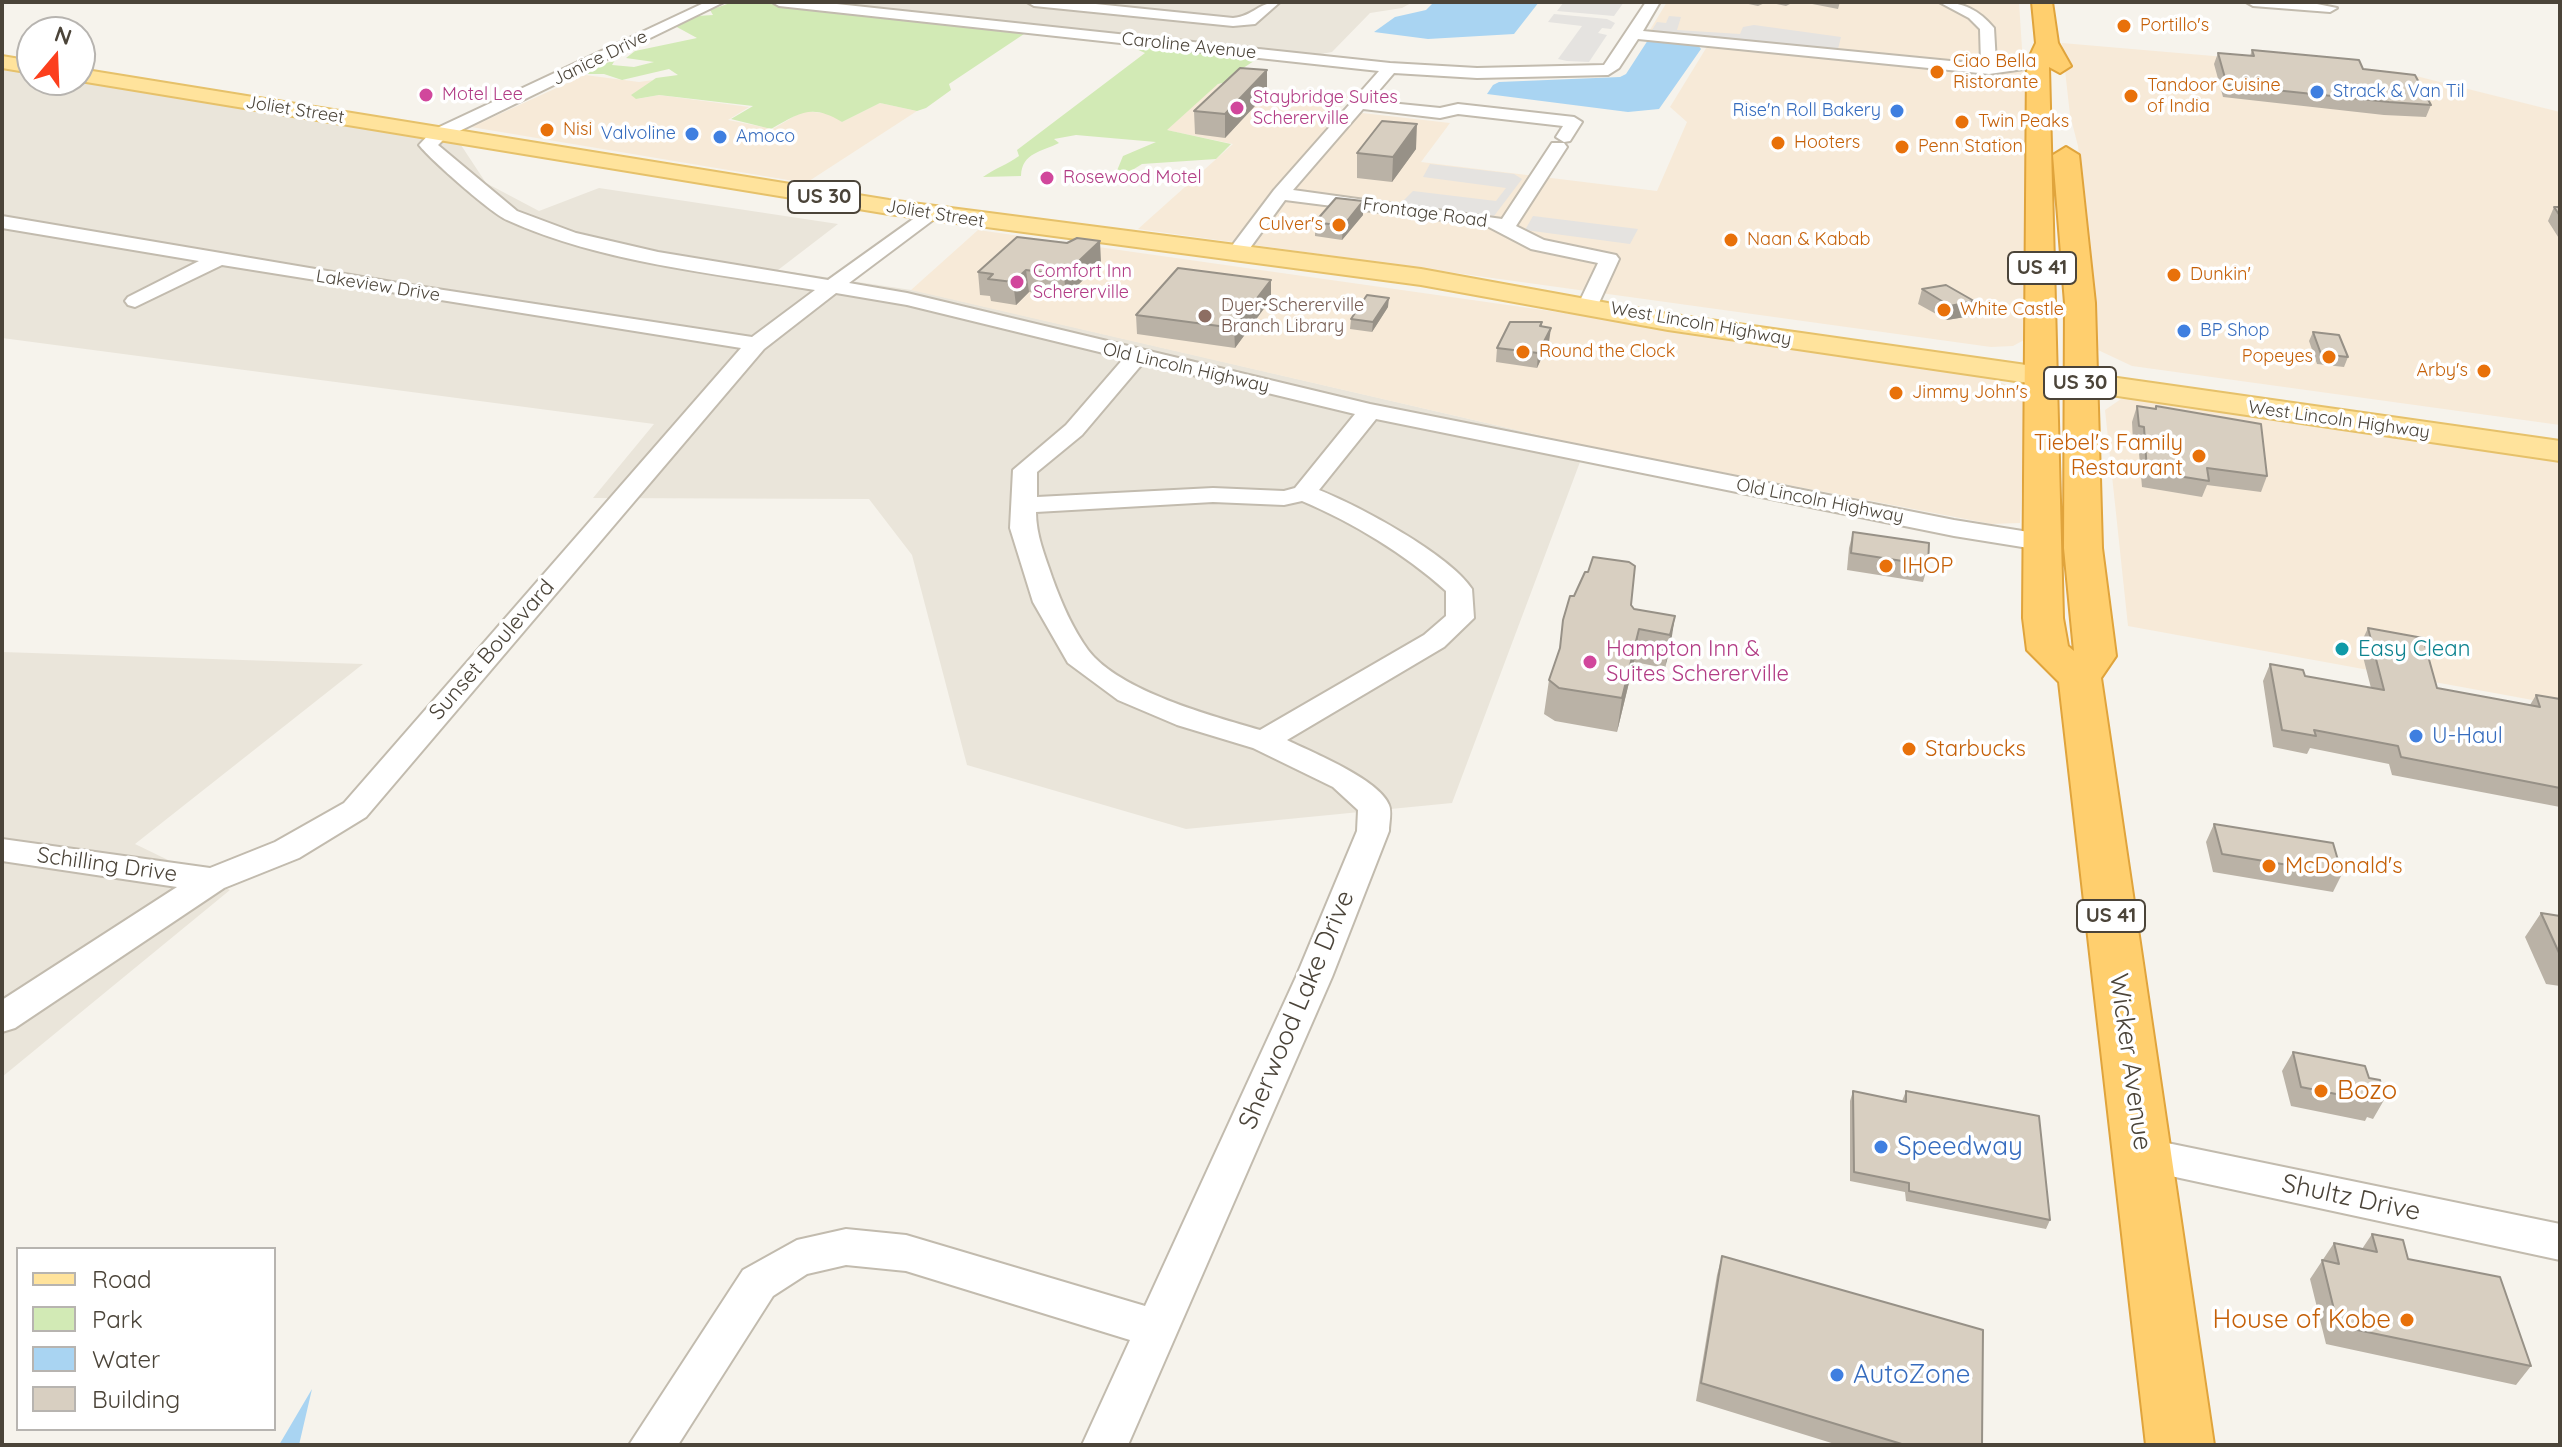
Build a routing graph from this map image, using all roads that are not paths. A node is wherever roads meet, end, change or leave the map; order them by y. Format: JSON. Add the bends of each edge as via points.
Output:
{"nodes":[{"id":1,"x":717,"y":2,"type":"edge"},
{"id":2,"x":779,"y":2,"type":"edge"},
{"id":3,"x":894,"y":2,"type":"edge"},
{"id":4,"x":1034,"y":2,"type":"edge"},
{"id":5,"x":1151,"y":2,"type":"edge"},
{"id":6,"x":1273,"y":2,"type":"edge"},
{"id":7,"x":1653,"y":2,"type":"edge"},
{"id":8,"x":1946,"y":2,"type":"edge"},
{"id":9,"x":2042,"y":2,"type":"edge"},
{"id":10,"x":2253,"y":2,"type":"edge"},
{"id":11,"x":2330,"y":8,"type":"dead end"},
{"id":12,"x":875,"y":12,"type":"junction"},
{"id":13,"x":1135,"y":12,"type":"junction"},
{"id":14,"x":1633,"y":34,"type":"junction"},
{"id":15,"x":1101,"y":37,"type":"junction"},
{"id":16,"x":1390,"y":68,"type":"junction"},
{"id":17,"x":1989,"y":69,"type":"junction"},
{"id":18,"x":2047,"y":71,"type":"junction"},
{"id":19,"x":96,"y":78,"type":"edge"},
{"id":20,"x":1358,"y":104,"type":"junction"},
{"id":21,"x":439,"y":134,"type":"junction"},
{"id":22,"x":2065,"y":138,"type":"dead end"},
{"id":23,"x":1280,"y":194,"type":"junction"},
{"id":24,"x":930,"y":213,"type":"junction"},
{"id":25,"x":2,"y":222,"type":"edge"},
{"id":26,"x":1505,"y":228,"type":"junction"},
{"id":27,"x":1235,"y":255,"type":"junction"},
{"id":28,"x":219,"y":259,"type":"junction"},
{"id":29,"x":834,"y":285,"type":"junction"},
{"id":30,"x":1597,"y":297,"type":"junction"},
{"id":31,"x":135,"y":301,"type":"dead end"},
{"id":32,"x":756,"y":344,"type":"junction"},
{"id":33,"x":1136,"y":357,"type":"junction"},
{"id":34,"x":2042,"y":369,"type":"junction"},
{"id":35,"x":2082,"y":375,"type":"junction"},
{"id":36,"x":1370,"y":411,"type":"junction"},
{"id":37,"x":2560,"y":433,"type":"edge"},
{"id":38,"x":2560,"y":451,"type":"edge"},
{"id":39,"x":1304,"y":493,"type":"junction"},
{"id":40,"x":1023,"y":505,"type":"junction"},
{"id":41,"x":2042,"y":554,"type":"junction"},
{"id":42,"x":2089,"y":605,"type":"junction"},
{"id":43,"x":2080,"y":678,"type":"junction"},
{"id":44,"x":1264,"y":741,"type":"junction"},
{"id":45,"x":2,"y":850,"type":"edge"},
{"id":46,"x":212,"y":880,"type":"junction"},
{"id":47,"x":2,"y":1018,"type":"edge"},
{"id":48,"x":2143,"y":1154,"type":"junction"},
{"id":49,"x":2560,"y":1242,"type":"edge"},
{"id":50,"x":1157,"y":1329,"type":"junction"},
{"id":51,"x":652,"y":1445,"type":"edge"},
{"id":52,"x":1105,"y":1445,"type":"edge"},
{"id":53,"x":2180,"y":1445,"type":"edge"}],
"edges":[{"from":1,"to":21,"type":"street","name":"Janice Drive"},
{"from":2,"to":12,"type":"street","name":"Caroline Avenue"},
{"from":3,"to":12,"type":"street"},
{"from":4,"to":13,"type":"street"},
{"from":5,"to":13,"type":"street"},
{"from":6,"to":13,"type":"street","via":[[1250,21]]},
{"from":7,"to":14,"type":"street"},
{"from":8,"to":17,"type":"street","via":[[1974,15],[1987,28]]},
{"from":9,"to":18,"type":"highway","number":"US 41"},
{"from":10,"to":11,"type":"street"},
{"from":12,"to":15,"type":"street","name":"Caroline Avenue"},
{"from":13,"to":15,"type":"street"},
{"from":14,"to":16,"type":"street","name":"Caroline Avenue","via":[[1614,65],[1601,71],[1436,73]]},
{"from":14,"to":17,"type":"street"},
{"from":15,"to":16,"type":"street","name":"Caroline Avenue"},
{"from":16,"to":20,"type":"street"},
{"from":17,"to":18,"type":"street"},
{"from":17,"to":18,"type":"street"},
{"from":18,"to":34,"type":"highway","number":"US 41"},
{"from":19,"to":21,"type":"main road","name":"Joliet Street","number":"US 30"},
{"from":20,"to":23,"type":"street"},
{"from":20,"to":26,"type":"street","via":[[1440,113],[1468,125],[1561,140]]},
{"from":21,"to":24,"type":"main road","name":"Joliet Street","number":"US 30"},
{"from":21,"to":29,"type":"street","name":"Old Lincoln Highway","via":[[428,145],[510,215],[570,237],[658,258]]},
{"from":22,"to":35,"type":"highway","number":"US 41"},
{"from":23,"to":26,"type":"street","name":"Frontage Road","via":[[1464,216]]},
{"from":23,"to":27,"type":"street"},
{"from":24,"to":27,"type":"main road","name":"Joliet Street","number":"US 30"},
{"from":24,"to":29,"type":"street","name":"Sunset Boulevard"},
{"from":25,"to":28,"type":"street","name":"Lakeview Drive"},
{"from":26,"to":30,"type":"street","name":"Frontage Road","via":[[1538,245],[1609,259]]},
{"from":27,"to":30,"type":"main road","name":"Joliet Street","number":"US 30","via":[[1547,299]]},
{"from":28,"to":31,"type":"street"},
{"from":28,"to":32,"type":"street","name":"Lakeview Drive"},
{"from":29,"to":32,"type":"street","name":"Sunset Boulevard"},
{"from":29,"to":33,"type":"street","name":"Old Lincoln Highway"},
{"from":30,"to":34,"type":"main road","name":"West Lincoln Highway","number":"US 30","via":[[1668,322]]},
{"from":32,"to":46,"type":"street","name":"Sunset Boulevard","via":[[355,810],[287,850]]},
{"from":33,"to":36,"type":"street","name":"Old Lincoln Highway"},
{"from":33,"to":40,"type":"street","name":"Sherwood Lake Drive","via":[[1074,430],[1025,470]]},
{"from":34,"to":35,"type":"main road","name":"West Lincoln Highway","number":"US 30"},
{"from":34,"to":41,"type":"highway","number":"US 41"},
{"from":35,"to":37,"type":"main road","name":"West Lincoln Highway","number":"US 30"},
{"from":35,"to":38,"type":"main road","name":"West Lincoln Highway","number":"US 30"},
{"from":35,"to":42,"type":"highway","name":"Wicker Avenue","number":"US 41","via":[[2083,548]]},
{"from":36,"to":39,"type":"street"},
{"from":36,"to":41,"type":"street","name":"Old Lincoln Highway","via":[[1989,533]]},
{"from":39,"to":40,"type":"street","via":[[1284,498],[1213,495]]},
{"from":39,"to":44,"type":"street","via":[[1338,506],[1437,569],[1459,589],[1460,618],[1434,641]]},
{"from":40,"to":44,"type":"street","name":"Sherwood Lake Drive","via":[[1023,528],[1047,602],[1078,657],[1128,694],[1188,719]]},
{"from":41,"to":42,"type":"highway","via":[[2062,547],[2072,596]]},
{"from":41,"to":43,"type":"highway","number":"US 41","via":[[2048,650]]},
{"from":42,"to":43,"type":"highway","name":"Wicker Avenue","number":"US 41","via":[[2095,656]]},
{"from":43,"to":48,"type":"highway","name":"Wicker Avenue","number":"US 41"},
{"from":44,"to":50,"type":"street","name":"Sherwood Lake Drive","via":[[1344,780],[1374,807],[1373,831]]},
{"from":45,"to":46,"type":"street","name":"Schilling Drive"},
{"from":46,"to":47,"type":"street","name":"Sunset Boulevard"},
{"from":48,"to":49,"type":"street","name":"Shultz Drive"},
{"from":48,"to":53,"type":"highway","name":"Wicker Avenue","number":"US 41"},
{"from":50,"to":51,"type":"street","via":[[906,1253],[846,1247],[821,1252],[797,1258],[758,1283]]},
{"from":50,"to":52,"type":"street","name":"Sherwood Lake Drive"}]}
